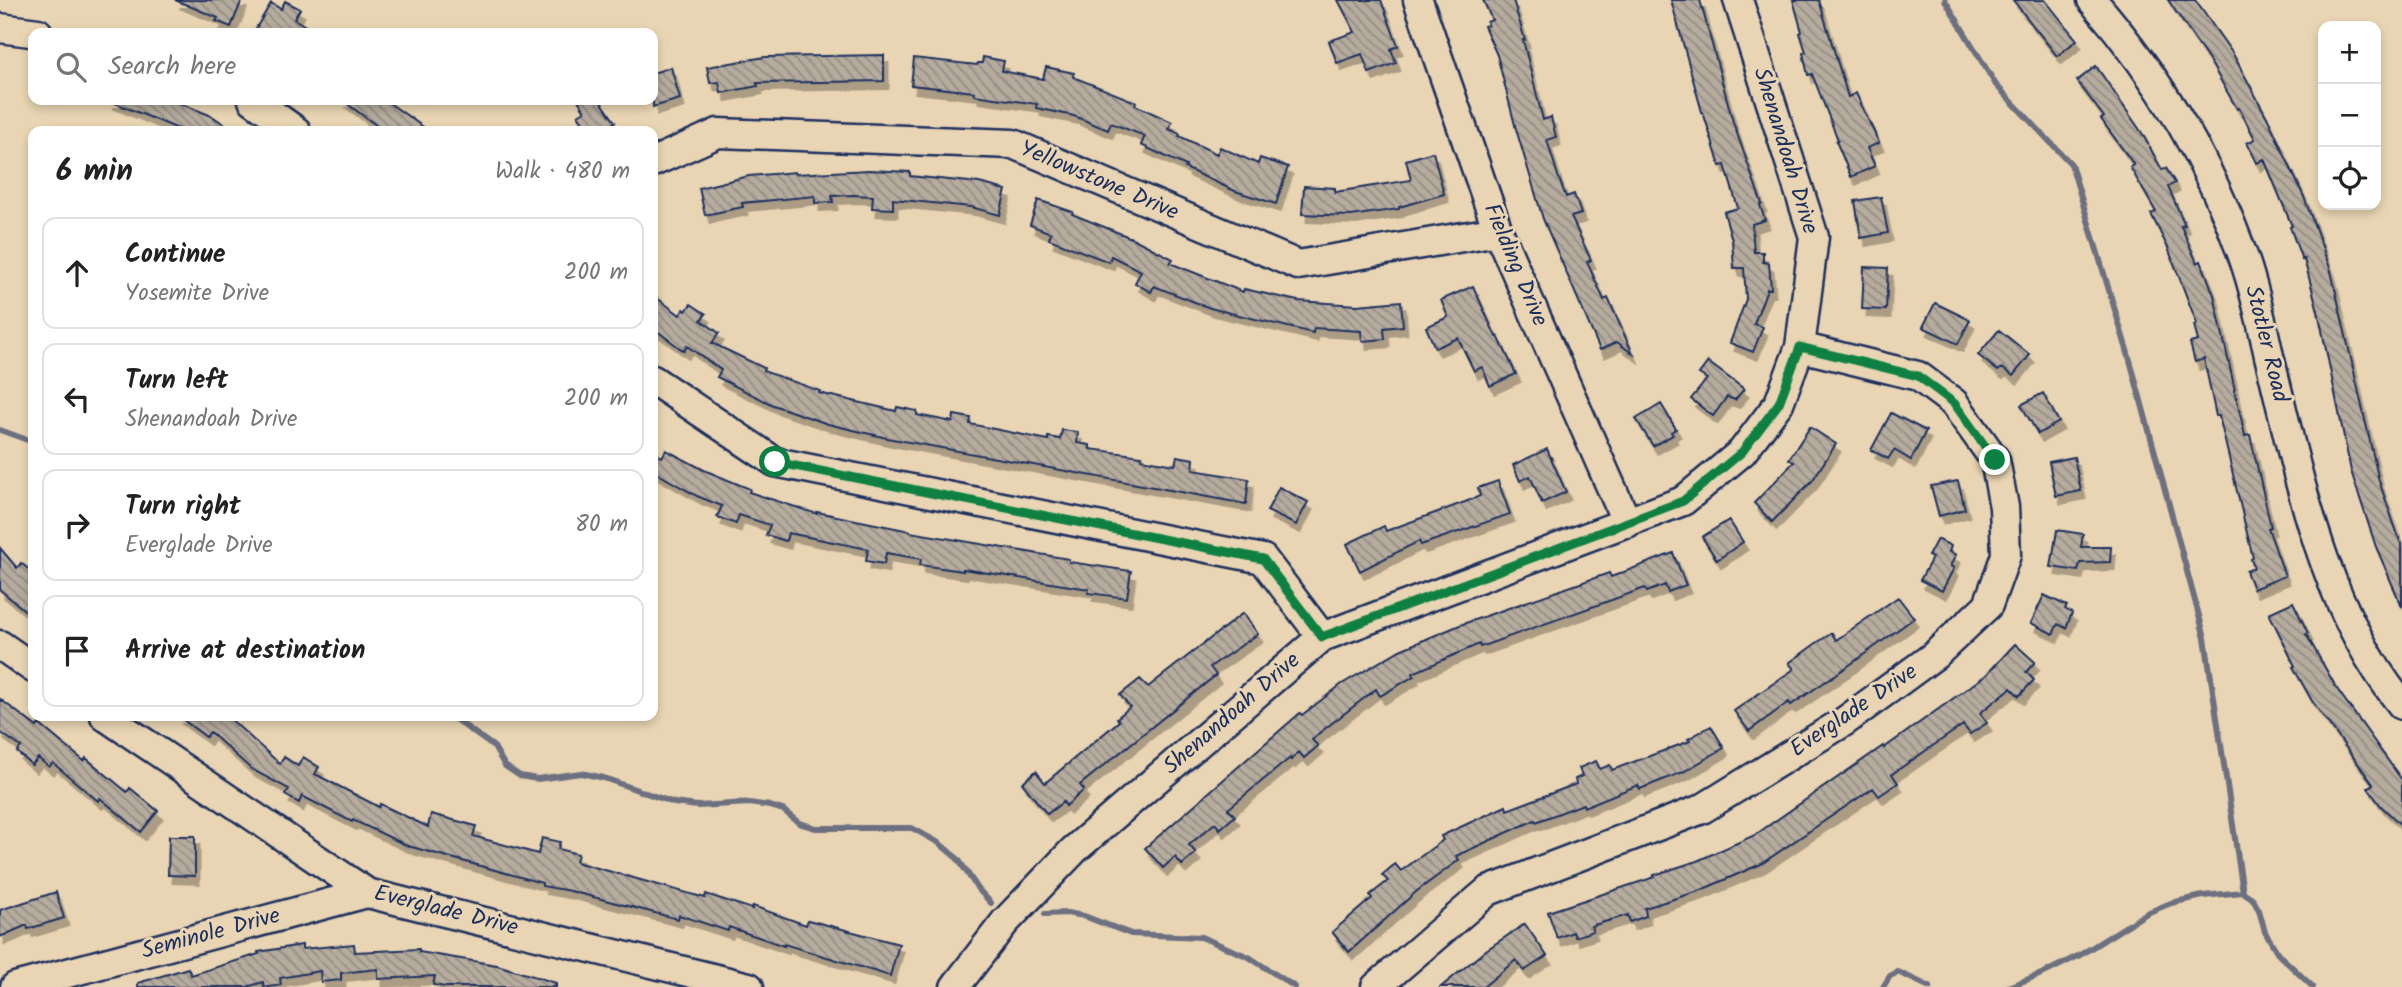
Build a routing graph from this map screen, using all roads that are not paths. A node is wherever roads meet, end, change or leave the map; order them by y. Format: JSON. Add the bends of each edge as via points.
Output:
{"nodes":[{"id":1,"x":1418,"y":0,"type":"edge"},
{"id":2,"x":1738,"y":0,"type":"edge"},
{"id":3,"x":2092,"y":0,"type":"edge"},
{"id":4,"x":0,"y":28,"type":"edge"},
{"id":5,"x":28,"y":32,"type":"edge"},
{"id":6,"x":260,"y":105,"type":"edge"},
{"id":7,"x":289,"y":126,"type":"edge"},
{"id":8,"x":658,"y":160,"type":"edge"},
{"id":9,"x":1498,"y":231,"type":"junction"},
{"id":10,"x":1800,"y":347,"type":"junction"},
{"id":11,"x":658,"y":383,"type":"edge"},
{"id":12,"x":1627,"y":523,"type":"junction"},
{"id":13,"x":1322,"y":637,"type":"junction"},
{"id":14,"x":0,"y":645,"type":"edge"},
{"id":15,"x":28,"y":665,"type":"edge"},
{"id":16,"x":2402,"y":705,"type":"edge"},
{"id":17,"x":112,"y":721,"type":"edge"},
{"id":18,"x":367,"y":893,"type":"junction"},
{"id":19,"x":15,"y":987,"type":"edge"},
{"id":20,"x":749,"y":987,"type":"edge"},
{"id":21,"x":955,"y":987,"type":"edge"},
{"id":22,"x":1376,"y":987,"type":"edge"}],
"edges":[{"from":1,"to":9,"type":"street","name":"Fielding Drive"},
{"from":2,"to":10,"type":"street","name":"Shenandoah Drive","via":[[1814,237]]},
{"from":3,"to":16,"type":"street","name":"Stotler Road","via":[[2168,99],[2218,195],[2245,261],[2308,515],[2328,574],[2357,636]]},
{"from":4,"to":5,"type":"street"},
{"from":6,"to":7,"type":"street"},
{"from":8,"to":9,"type":"street","name":"Yellowstone Drive","via":[[718,133],[1013,144],[1298,265]]},
{"from":9,"to":12,"type":"street","name":"Fielding Drive"},
{"from":10,"to":12,"type":"street","name":"Shenandoah Drive","via":[[1779,403],[1742,452],[1683,501]]},
{"from":10,"to":22,"type":"street","name":"Everglade Drive","via":[[1918,376],[1954,403],[1995,460],[2004,507],[2006,555],[1988,604],[1934,655],[1846,721],[1702,809],[1488,891]]},
{"from":11,"to":13,"type":"street","via":[[775,462],[1263,559]]},
{"from":12,"to":13,"type":"street","name":"Shenandoah Drive"},
{"from":13,"to":21,"type":"street","name":"Shenandoah Drive","via":[[1074,850],[1005,922]]},
{"from":14,"to":15,"type":"street"},
{"from":17,"to":18,"type":"street","name":"Everglade Drive"},
{"from":18,"to":19,"type":"street","name":"Seminole Drive"},
{"from":18,"to":20,"type":"street","name":"Everglade Drive"}]}
